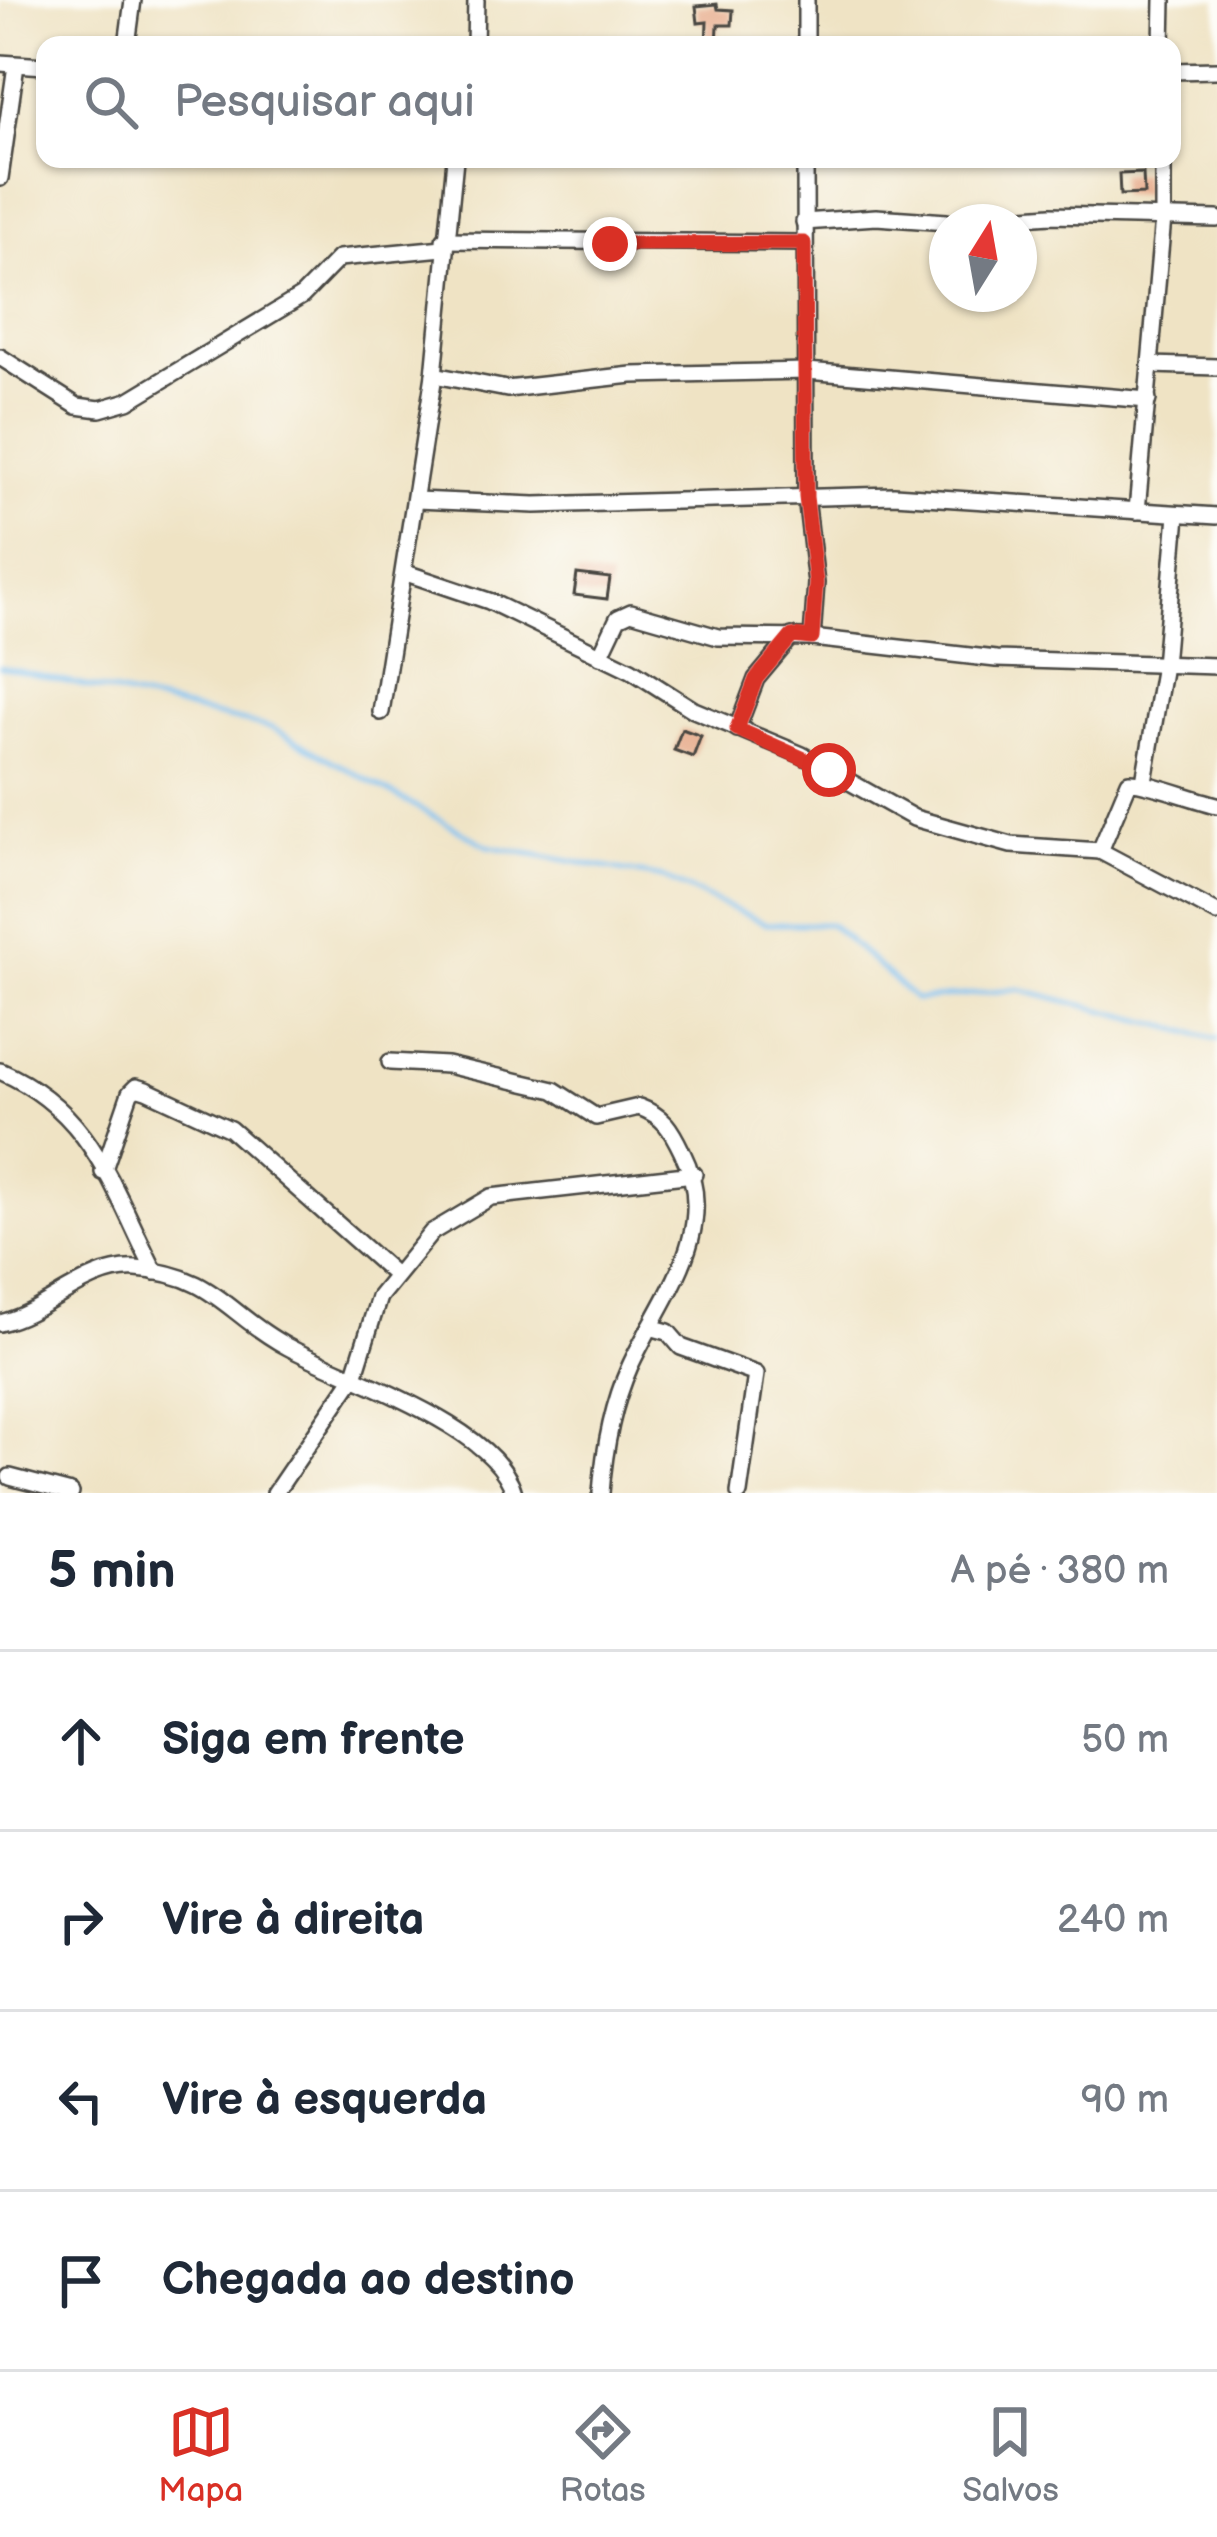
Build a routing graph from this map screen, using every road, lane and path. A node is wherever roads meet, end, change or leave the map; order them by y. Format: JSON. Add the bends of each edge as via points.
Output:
{"nodes":[{"id":1,"x":133,"y":0,"type":"edge"},
{"id":2,"x":476,"y":0,"type":"edge"},
{"id":3,"x":806,"y":0,"type":"edge"},
{"id":4,"x":1163,"y":0,"type":"edge"},
{"id":5,"x":129,"y":36,"type":"edge"},
{"id":6,"x":475,"y":36,"type":"edge"},
{"id":7,"x":806,"y":36,"type":"edge"},
{"id":8,"x":1162,"y":36,"type":"edge"},
{"id":9,"x":8,"y":64,"type":"edge"},
{"id":10,"x":1217,"y":70,"type":"edge"},
{"id":11,"x":1181,"y":71,"type":"edge"},
{"id":12,"x":454,"y":168,"type":"edge"},
{"id":13,"x":805,"y":168,"type":"edge"},
{"id":14,"x":1162,"y":168,"type":"edge"},
{"id":15,"x":0,"y":178,"type":"edge"},
{"id":16,"x":1037,"y":215,"type":"edge"},
{"id":17,"x":1163,"y":218,"type":"junction"},
{"id":18,"x":1217,"y":219,"type":"edge"},
{"id":19,"x":929,"y":220,"type":"edge"},
{"id":20,"x":804,"y":222,"type":"junction"},
{"id":21,"x":804,"y":243,"type":"junction"},
{"id":22,"x":444,"y":244,"type":"junction"},
{"id":23,"x":0,"y":357,"type":"edge"},
{"id":24,"x":1151,"y":365,"type":"junction"},
{"id":25,"x":1217,"y":367,"type":"edge"},
{"id":26,"x":807,"y":370,"type":"junction"},
{"id":27,"x":434,"y":375,"type":"junction"},
{"id":28,"x":1148,"y":400,"type":"junction"},
{"id":29,"x":806,"y":497,"type":"junction"},
{"id":30,"x":416,"y":500,"type":"junction"},
{"id":31,"x":1137,"y":511,"type":"junction"},
{"id":32,"x":1177,"y":515,"type":"junction"},
{"id":33,"x":1217,"y":516,"type":"edge"},
{"id":34,"x":406,"y":573,"type":"junction"},
{"id":35,"x":792,"y":636,"type":"junction"},
{"id":36,"x":812,"y":638,"type":"junction"},
{"id":37,"x":601,"y":656,"type":"junction"},
{"id":38,"x":1164,"y":665,"type":"junction"},
{"id":39,"x":1217,"y":665,"type":"edge"},
{"id":40,"x":381,"y":712,"type":"dead end"},
{"id":41,"x":737,"y":729,"type":"junction"},
{"id":42,"x":1144,"y":781,"type":"junction"},
{"id":43,"x":1217,"y":805,"type":"edge"},
{"id":44,"x":1100,"y":851,"type":"junction"},
{"id":45,"x":1217,"y":913,"type":"edge"},
{"id":46,"x":390,"y":1062,"type":"dead end"},
{"id":47,"x":0,"y":1071,"type":"edge"},
{"id":48,"x":103,"y":1172,"type":"junction"},
{"id":49,"x":694,"y":1174,"type":"junction"},
{"id":50,"x":154,"y":1272,"type":"junction"},
{"id":51,"x":394,"y":1274,"type":"junction"},
{"id":52,"x":0,"y":1323,"type":"edge"},
{"id":53,"x":650,"y":1327,"type":"junction"},
{"id":54,"x":354,"y":1377,"type":"junction"},
{"id":55,"x":10,"y":1477,"type":"dead end"},
{"id":56,"x":71,"y":1493,"type":"edge"},
{"id":57,"x":275,"y":1493,"type":"edge"},
{"id":58,"x":514,"y":1493,"type":"edge"},
{"id":59,"x":601,"y":1493,"type":"edge"},
{"id":60,"x":739,"y":1493,"type":"edge"}],
"edges":[{"from":1,"to":5,"type":"street"},
{"from":2,"to":6,"type":"street"},
{"from":3,"to":7,"type":"street"},
{"from":4,"to":8,"type":"street"},
{"from":9,"to":15,"type":"street"},
{"from":10,"to":11,"type":"street"},
{"from":12,"to":22,"type":"street"},
{"from":13,"to":20,"type":"street"},
{"from":14,"to":17,"type":"street"},
{"from":16,"to":17,"type":"street"},
{"from":17,"to":18,"type":"street"},
{"from":17,"to":24,"type":"street"},
{"from":19,"to":20,"type":"street"},
{"from":20,"to":21,"type":"street"},
{"from":21,"to":22,"type":"street"},
{"from":21,"to":26,"type":"street"},
{"from":22,"to":23,"type":"street","via":[[339,258],[302,296],[142,397],[100,409],[77,406]]},
{"from":22,"to":27,"type":"street"},
{"from":24,"to":25,"type":"street"},
{"from":24,"to":28,"type":"street"},
{"from":26,"to":27,"type":"street","via":[[632,375],[507,389]]},
{"from":26,"to":28,"type":"street"},
{"from":26,"to":29,"type":"street"},
{"from":27,"to":30,"type":"street"},
{"from":28,"to":31,"type":"street"},
{"from":29,"to":30,"type":"street","via":[[535,506]]},
{"from":29,"to":31,"type":"street"},
{"from":29,"to":36,"type":"street","via":[[816,583]]},
{"from":30,"to":34,"type":"street"},
{"from":31,"to":32,"type":"street"},
{"from":32,"to":33,"type":"street"},
{"from":32,"to":38,"type":"street"},
{"from":34,"to":37,"type":"street","via":[[489,601]]},
{"from":34,"to":40,"type":"street"},
{"from":35,"to":36,"type":"street"},
{"from":35,"to":37,"type":"street","via":[[718,637],[623,612]]},
{"from":35,"to":41,"type":"street","via":[[756,679]]},
{"from":36,"to":38,"type":"street","via":[[997,659]]},
{"from":37,"to":41,"type":"street"},
{"from":38,"to":39,"type":"street"},
{"from":38,"to":42,"type":"street"},
{"from":41,"to":44,"type":"street","via":[[948,830],[1011,845]]},
{"from":42,"to":43,"type":"street"},
{"from":42,"to":44,"type":"street","via":[[1125,788]]},
{"from":44,"to":45,"type":"street"},
{"from":46,"to":49,"type":"street","via":[[447,1065],[554,1090],[596,1117],[639,1107],[655,1112]]},
{"from":47,"to":48,"type":"street","via":[[74,1118]]},
{"from":48,"to":50,"type":"street"},
{"from":48,"to":51,"type":"street","via":[[130,1093],[146,1090],[230,1129]]},
{"from":49,"to":51,"type":"street","via":[[479,1201],[432,1232]]},
{"from":49,"to":53,"type":"street","via":[[688,1251]]},
{"from":50,"to":52,"type":"street","via":[[103,1275]]},
{"from":50,"to":54,"type":"street","via":[[203,1284],[266,1335]]},
{"from":51,"to":54,"type":"street"},
{"from":53,"to":59,"type":"street","via":[[628,1371]]},
{"from":53,"to":60,"type":"street","via":[[680,1347],[756,1373]]},
{"from":54,"to":57,"type":"street"},
{"from":54,"to":58,"type":"street","via":[[457,1431],[505,1468]]},
{"from":55,"to":56,"type":"street"}]}
